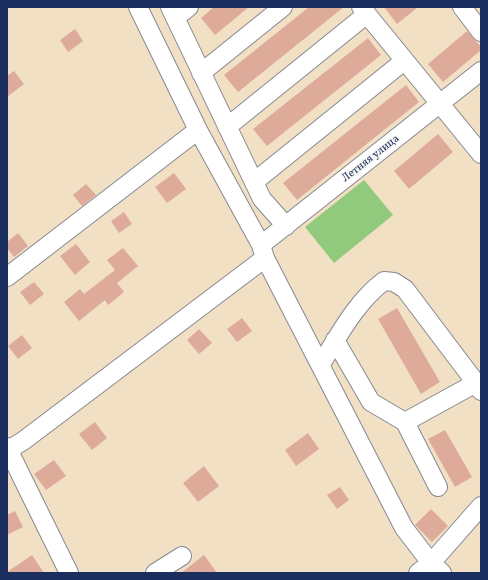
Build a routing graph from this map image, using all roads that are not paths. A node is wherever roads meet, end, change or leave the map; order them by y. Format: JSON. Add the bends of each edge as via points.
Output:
{"nodes":[{"id":1,"x":138,"y":7,"type":"edge"},
{"id":2,"x":282,"y":7,"type":"edge"},
{"id":3,"x":462,"y":7,"type":"edge"},
{"id":4,"x":178,"y":11,"type":"edge"},
{"id":5,"x":364,"y":11,"type":"edge"},
{"id":6,"x":481,"y":32,"type":"edge"},
{"id":7,"x":404,"y":61,"type":"junction"},
{"id":8,"x":481,"y":71,"type":"edge"},
{"id":9,"x":202,"y":73,"type":"junction"},
{"id":10,"x":440,"y":105,"type":"junction"},
{"id":11,"x":227,"y":127,"type":"junction"},
{"id":12,"x":198,"y":130,"type":"junction"},
{"id":13,"x":480,"y":150,"type":"edge"},
{"id":14,"x":254,"y":182,"type":"junction"},
{"id":15,"x":286,"y":226,"type":"junction"},
{"id":16,"x":263,"y":252,"type":"junction"},
{"id":17,"x":7,"y":277,"type":"edge"},
{"id":18,"x":335,"y":340,"type":"junction"},
{"id":19,"x":321,"y":364,"type":"junction"},
{"id":20,"x":479,"y":387,"type":"edge"},
{"id":21,"x":406,"y":422,"type":"junction"},
{"id":22,"x":8,"y":448,"type":"edge"},
{"id":23,"x":438,"y":487,"type":"dead end"},
{"id":24,"x":481,"y":506,"type":"edge"},
{"id":25,"x":182,"y":556,"type":"dead end"},
{"id":26,"x":431,"y":570,"type":"edge"},
{"id":27,"x":69,"y":573,"type":"edge"},
{"id":28,"x":155,"y":573,"type":"edge"}],
"edges":[{"from":1,"to":12,"type":"street"},
{"from":2,"to":9,"type":"street"},
{"from":3,"to":6,"type":"street"},
{"from":4,"to":9,"type":"street"},
{"from":5,"to":7,"type":"street"},
{"from":5,"to":11,"type":"street"},
{"from":7,"to":10,"type":"street"},
{"from":7,"to":14,"type":"street"},
{"from":8,"to":10,"type":"street","name":"Летняя улица"},
{"from":9,"to":11,"type":"street"},
{"from":10,"to":13,"type":"street"},
{"from":10,"to":15,"type":"street","name":"Летняя улица"},
{"from":11,"to":14,"type":"street"},
{"from":12,"to":16,"type":"street"},
{"from":12,"to":17,"type":"street"},
{"from":14,"to":15,"type":"street","via":[[262,199]]},
{"from":15,"to":16,"type":"street","name":"Летняя улица"},
{"from":16,"to":19,"type":"street"},
{"from":16,"to":22,"type":"street","name":"Летняя улица","via":[[23,441]]},
{"from":18,"to":19,"type":"street"},
{"from":18,"to":20,"type":"street","via":[[368,293],[384,281],[394,282],[405,289]]},
{"from":18,"to":21,"type":"street","via":[[371,402]]},
{"from":19,"to":26,"type":"street","via":[[404,528]]},
{"from":20,"to":21,"type":"street"},
{"from":21,"to":23,"type":"street"},
{"from":22,"to":27,"type":"street"},
{"from":24,"to":26,"type":"street"},
{"from":25,"to":28,"type":"street"}]}
